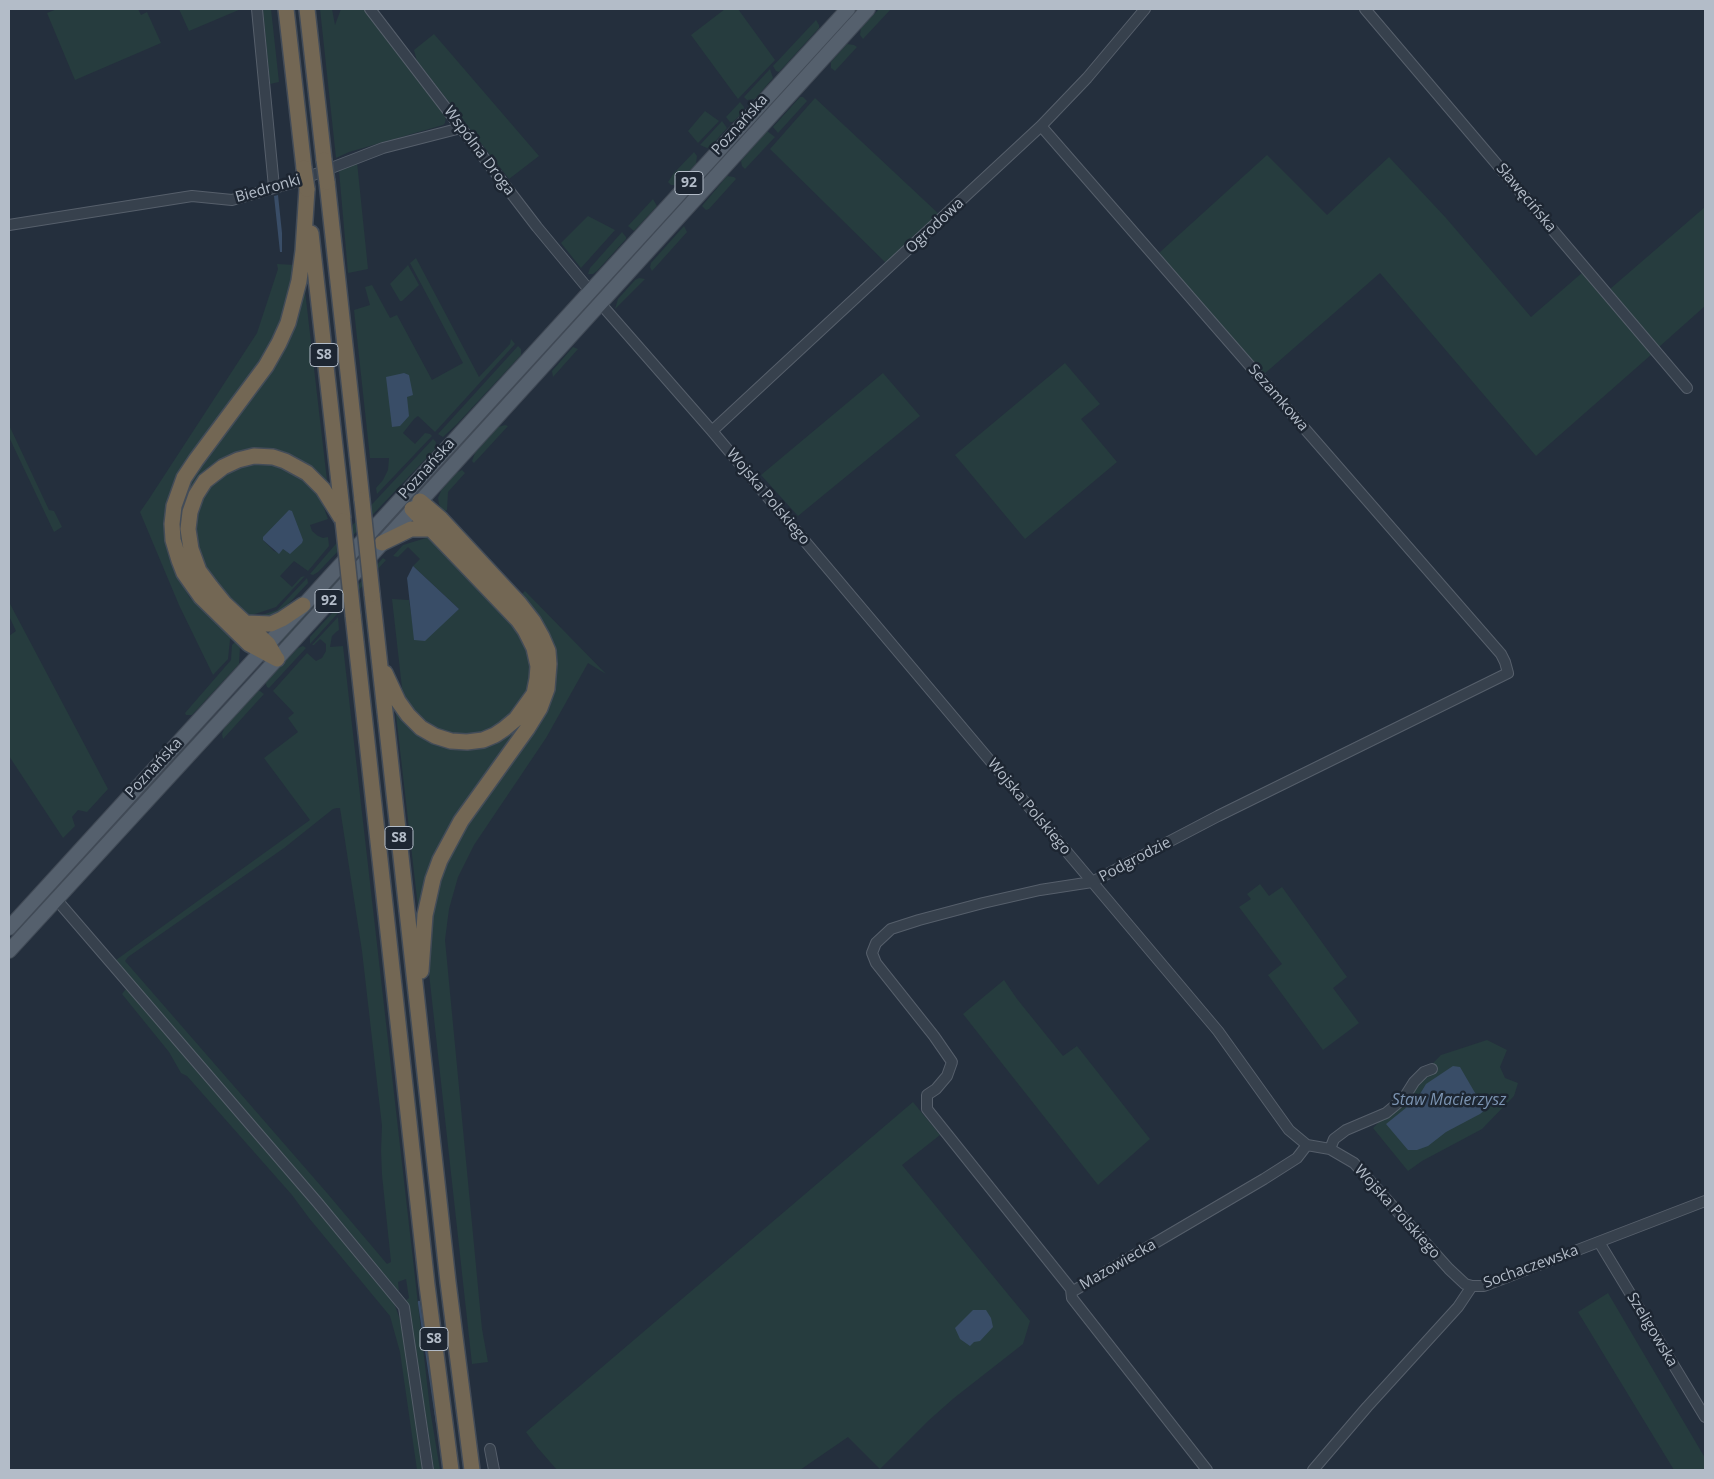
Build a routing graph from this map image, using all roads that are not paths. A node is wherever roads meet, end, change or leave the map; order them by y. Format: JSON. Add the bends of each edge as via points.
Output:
{"nodes":[{"id":1,"x":257,"y":9,"type":"edge"},
{"id":2,"x":286,"y":9,"type":"edge"},
{"id":3,"x":307,"y":9,"type":"edge"},
{"id":4,"x":370,"y":9,"type":"edge"},
{"id":5,"x":848,"y":9,"type":"edge"},
{"id":6,"x":868,"y":9,"type":"edge"},
{"id":7,"x":1145,"y":9,"type":"edge"},
{"id":8,"x":1365,"y":9,"type":"edge"},
{"id":9,"x":1041,"y":126,"type":"junction"},
{"id":10,"x":461,"y":128,"type":"junction"},
{"id":11,"x":274,"y":187,"type":"junction"},
{"id":12,"x":306,"y":189,"type":"junction"},
{"id":13,"x":9,"y":225,"type":"edge"},
{"id":14,"x":590,"y":291,"type":"junction"},
{"id":15,"x":600,"y":303,"type":"junction"},
{"id":16,"x":1687,"y":388,"type":"dead end"},
{"id":17,"x":712,"y":431,"type":"junction"},
{"id":18,"x":404,"y":494,"type":"junction"},
{"id":19,"x":416,"y":505,"type":"junction"},
{"id":20,"x":343,"y":521,"type":"junction"},
{"id":21,"x":432,"y":529,"type":"junction"},
{"id":22,"x":382,"y":543,"type":"junction"},
{"id":23,"x":303,"y":605,"type":"junction"},
{"id":24,"x":246,"y":623,"type":"junction"},
{"id":25,"x":264,"y":648,"type":"junction"},
{"id":26,"x":277,"y":659,"type":"junction"},
{"id":27,"x":380,"y":663,"type":"junction"},
{"id":28,"x":1508,"y":673,"type":"joint"},
{"id":29,"x":1092,"y":882,"type":"junction"},
{"id":30,"x":56,"y":900,"type":"junction"},
{"id":31,"x":9,"y":928,"type":"edge"},
{"id":32,"x":9,"y":951,"type":"edge"},
{"id":33,"x":418,"y":1012,"type":"junction"},
{"id":34,"x":1432,"y":1069,"type":"dead end"},
{"id":35,"x":927,"y":1109,"type":"joint"},
{"id":36,"x":1307,"y":1145,"type":"junction"},
{"id":37,"x":1330,"y":1149,"type":"junction"},
{"id":38,"x":1705,"y":1201,"type":"edge"},
{"id":39,"x":1599,"y":1242,"type":"junction"},
{"id":40,"x":1472,"y":1286,"type":"junction"},
{"id":41,"x":1071,"y":1289,"type":"junction"},
{"id":42,"x":1705,"y":1417,"type":"edge"},
{"id":43,"x":490,"y":1450,"type":"dead end"},
{"id":44,"x":428,"y":1470,"type":"edge"},
{"id":45,"x":450,"y":1470,"type":"edge"},
{"id":46,"x":472,"y":1470,"type":"edge"},
{"id":47,"x":494,"y":1470,"type":"edge"},
{"id":48,"x":1207,"y":1470,"type":"edge"},
{"id":49,"x":1313,"y":1470,"type":"edge"}],
"edges":[{"from":1,"to":11,"type":"street"},
{"from":2,"to":12,"type":"highway","number":"S8","bridge":true},
{"from":3,"to":27,"type":"highway","number":"S8","bridge":true},
{"from":4,"to":10,"type":"street","name":"Wspólna Droga"},
{"from":5,"to":14,"type":"main road","name":"Poznańska","number":"92"},
{"from":6,"to":15,"type":"main road","name":"Poznańska","number":"92"},
{"from":7,"to":9,"type":"street","name":"Ogrodowa"},
{"from":8,"to":16,"type":"street","name":"Sławęcińska"},
{"from":9,"to":17,"type":"street","name":"Ogrodowa"},
{"from":9,"to":28,"type":"street","name":"Sezamkowa","via":[[1501,654]]},
{"from":10,"to":11,"type":"street","name":"Biedronki","via":[[383,148]]},
{"from":10,"to":14,"type":"street","name":"Wspólna Droga"},
{"from":11,"to":13,"type":"street","name":"Biedronki","via":[[232,200],[192,196]]},
{"from":12,"to":20,"type":"highway","number":"S8"},
{"from":12,"to":25,"type":"highway","via":[[303,252],[288,323],[266,366],[184,478],[174,506],[172,524],[175,550],[191,585],[249,644]]},
{"from":14,"to":18,"type":"main road","name":"Poznańska","number":"92"},
{"from":15,"to":17,"type":"street","name":"Wojska Polskiego"},
{"from":15,"to":19,"type":"main road","name":"Poznańska","number":"92"},
{"from":17,"to":29,"type":"street","name":"Wojska Polskiego"},
{"from":18,"to":19,"type":"main road"},
{"from":18,"to":23,"type":"main road","name":"Poznańska","number":"92"},
{"from":19,"to":21,"type":"highway"},
{"from":19,"to":22,"type":"main road","name":"Poznańska","number":"92"},
{"from":19,"to":33,"type":"highway","via":[[441,520],[519,603],[542,637],[550,664],[547,689],[540,708],[461,821],[436,869],[424,915]]},
{"from":20,"to":24,"type":"highway","via":[[307,473],[285,460],[254,456],[238,460],[222,467],[205,481],[190,512],[191,549],[210,587]]},
{"from":20,"to":45,"type":"highway","number":"S8","bridge":true},
{"from":21,"to":22,"type":"highway","via":[[412,529]]},
{"from":21,"to":27,"type":"highway","via":[[510,610],[525,630],[538,666],[534,694],[504,729],[483,740],[452,741],[421,728],[408,715]]},
{"from":22,"to":26,"type":"main road","name":"Poznańska","number":"92"},
{"from":23,"to":24,"type":"highway","via":[[271,624]]},
{"from":23,"to":25,"type":"main road","name":"Poznańska"},
{"from":24,"to":25,"type":"highway"},
{"from":25,"to":26,"type":"highway"},
{"from":25,"to":31,"type":"main road","name":"Poznańska"},
{"from":26,"to":30,"type":"main road","name":"Poznańska"},
{"from":27,"to":33,"type":"highway","number":"S8"},
{"from":28,"to":29,"type":"street","name":"Podgrodzie"},
{"from":29,"to":35,"type":"street","name":"Podgrodzie","via":[[1040,890],[919,920],[891,929],[876,943],[872,953],[876,963],[952,1062],[947,1076],[927,1095]]},
{"from":29,"to":36,"type":"street","name":"Wojska Polskiego","via":[[1218,1031],[1289,1130]]},
{"from":30,"to":32,"type":"main road","name":"Poznańska"},
{"from":30,"to":44,"type":"street","via":[[404,1307]]},
{"from":33,"to":46,"type":"highway","number":"S8"},
{"from":34,"to":37,"type":"street","via":[[1424,1072],[1404,1098],[1386,1114],[1346,1130],[1334,1139]]},
{"from":35,"to":41,"type":"street","name":"Mazowiecka"},
{"from":36,"to":37,"type":"street","name":"Wojska Polskiego"},
{"from":36,"to":41,"type":"street","name":"Mazowiecka","via":[[1297,1158],[1264,1179],[1084,1285]]},
{"from":37,"to":40,"type":"street","name":"Wojska Polskiego","via":[[1354,1163],[1449,1269],[1464,1284]]},
{"from":38,"to":39,"type":"street","name":"Sochaczewska"},
{"from":39,"to":40,"type":"street","name":"Sochaczewska","via":[[1484,1286]]},
{"from":39,"to":42,"type":"street","name":"Szeligowska"},
{"from":40,"to":49,"type":"street","name":"Sochaczewska","via":[[1458,1307]]},
{"from":41,"to":48,"type":"street","via":[[1072,1298]]},
{"from":43,"to":47,"type":"street"}]}
